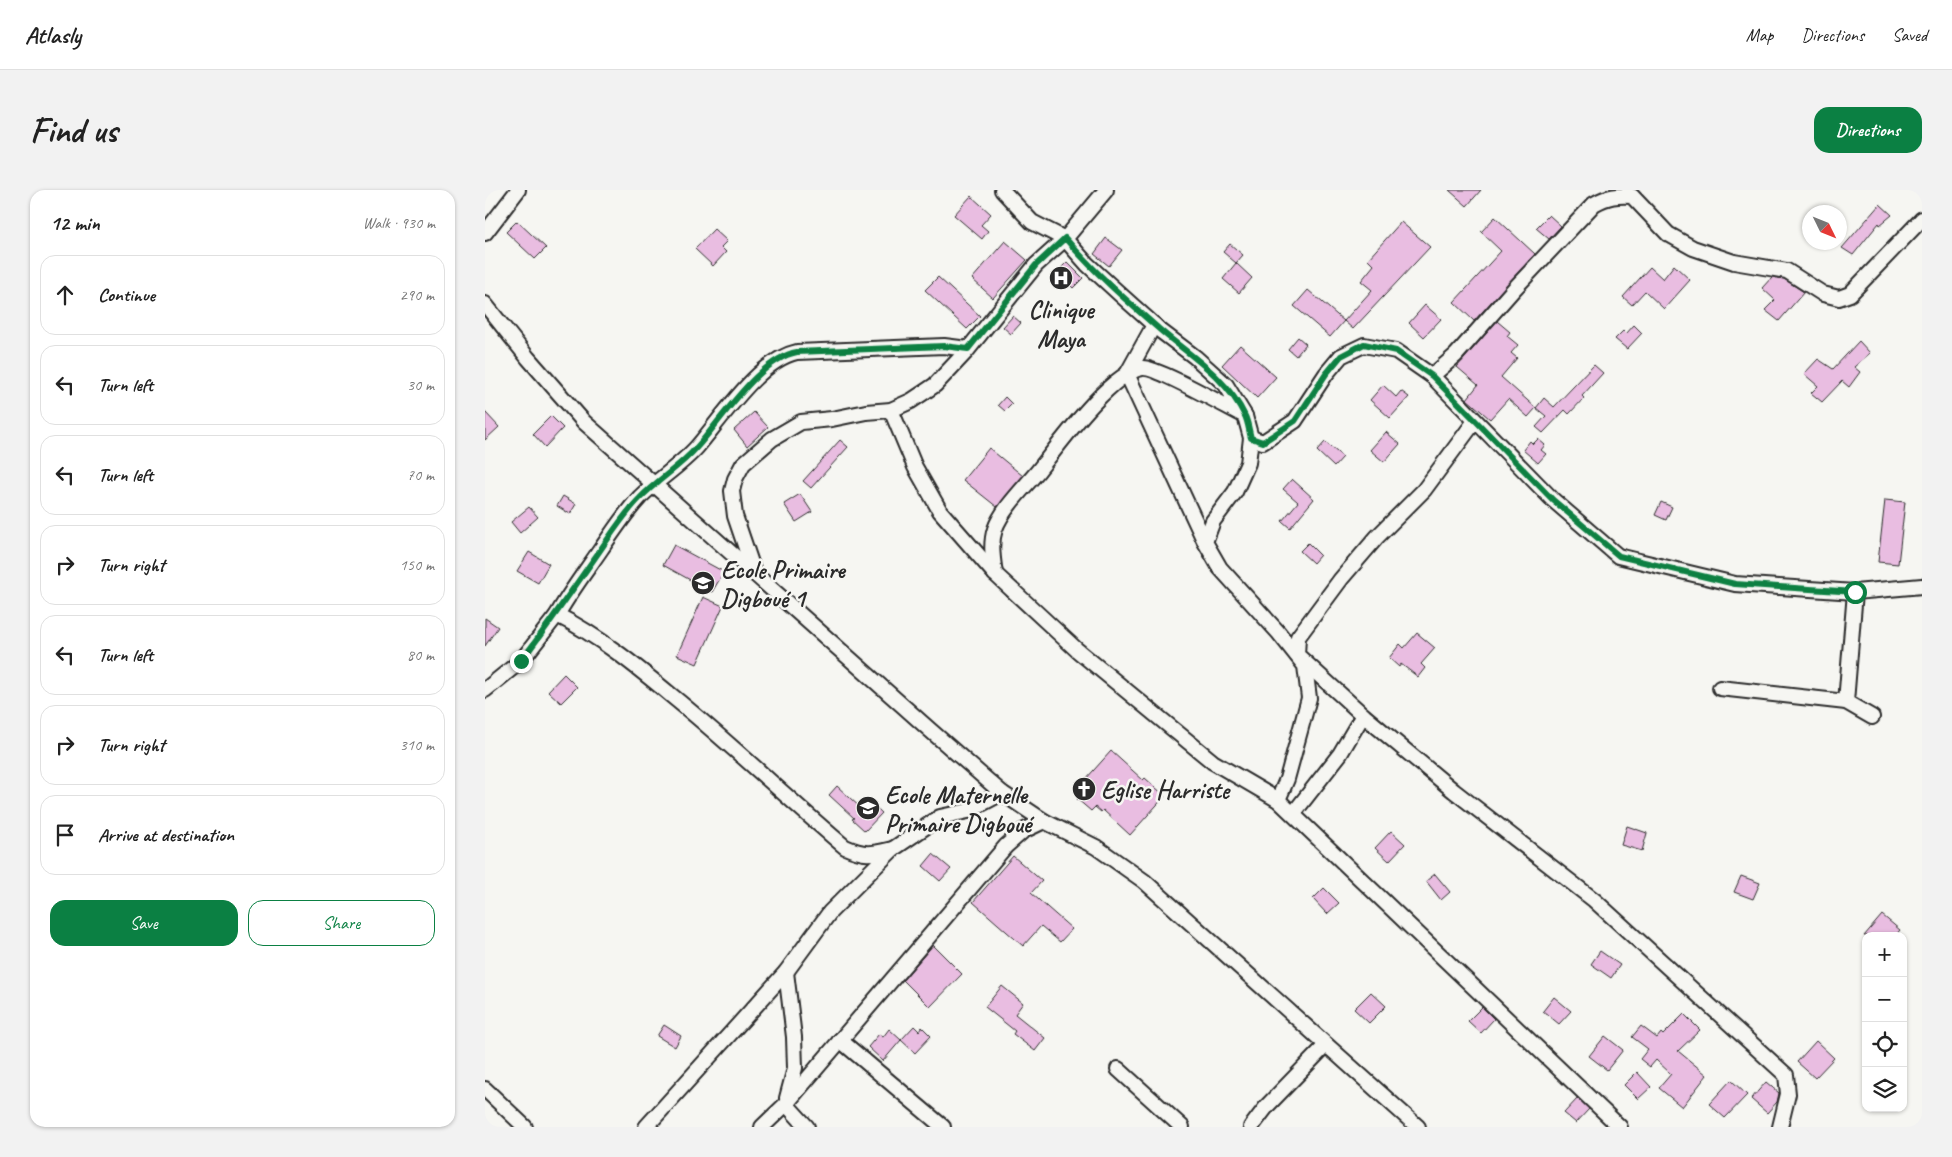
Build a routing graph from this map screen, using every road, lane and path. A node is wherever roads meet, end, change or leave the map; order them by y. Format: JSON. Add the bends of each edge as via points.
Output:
{"nodes":[{"id":1,"x":518,"y":190,"type":"edge"},
{"id":2,"x":1002,"y":190,"type":"edge"},
{"id":3,"x":1106,"y":190,"type":"edge"},
{"id":4,"x":1922,"y":219,"type":"edge"},
{"id":5,"x":485,"y":234,"type":"edge"},
{"id":6,"x":1065,"y":238,"type":"junction"},
{"id":7,"x":485,"y":304,"type":"edge"},
{"id":8,"x":1154,"y":325,"type":"junction"},
{"id":9,"x":968,"y":349,"type":"junction"},
{"id":10,"x":1127,"y":374,"type":"junction"},
{"id":11,"x":1432,"y":376,"type":"junction"},
{"id":12,"x":891,"y":410,"type":"junction"},
{"id":13,"x":1245,"y":416,"type":"junction"},
{"id":14,"x":1475,"y":421,"type":"junction"},
{"id":15,"x":1251,"y":438,"type":"junction"},
{"id":16,"x":655,"y":484,"type":"junction"},
{"id":17,"x":1205,"y":542,"type":"junction"},
{"id":18,"x":754,"y":572,"type":"junction"},
{"id":19,"x":995,"y":574,"type":"junction"},
{"id":20,"x":1922,"y":586,"type":"edge"},
{"id":21,"x":1855,"y":592,"type":"junction"},
{"id":22,"x":557,"y":615,"type":"junction"},
{"id":23,"x":1297,"y":655,"type":"junction"},
{"id":24,"x":1720,"y":688,"type":"dead end"},
{"id":25,"x":485,"y":690,"type":"edge"},
{"id":26,"x":1845,"y":702,"type":"junction"},
{"id":27,"x":1363,"y":715,"type":"junction"},
{"id":28,"x":1872,"y":717,"type":"dead end"},
{"id":29,"x":1002,"y":793,"type":"junction"},
{"id":30,"x":1278,"y":800,"type":"junction"},
{"id":31,"x":1293,"y":814,"type":"junction"},
{"id":32,"x":1044,"y":821,"type":"junction"},
{"id":33,"x":893,"y":849,"type":"junction"},
{"id":34,"x":785,"y":972,"type":"junction"},
{"id":35,"x":840,"y":1040,"type":"junction"},
{"id":36,"x":1327,"y":1044,"type":"junction"},
{"id":37,"x":1118,"y":1069,"type":"dead end"},
{"id":38,"x":485,"y":1090,"type":"edge"},
{"id":39,"x":785,"y":1104,"type":"junction"},
{"id":40,"x":525,"y":1127,"type":"edge"},
{"id":41,"x":646,"y":1127,"type":"edge"},
{"id":42,"x":763,"y":1127,"type":"edge"},
{"id":43,"x":807,"y":1127,"type":"edge"},
{"id":44,"x":943,"y":1127,"type":"edge"},
{"id":45,"x":1182,"y":1127,"type":"edge"},
{"id":46,"x":1251,"y":1127,"type":"edge"},
{"id":47,"x":1418,"y":1127,"type":"edge"},
{"id":48,"x":1621,"y":1127,"type":"edge"},
{"id":49,"x":1780,"y":1127,"type":"edge"}],
"edges":[{"from":1,"to":5,"type":"street"},
{"from":2,"to":6,"type":"street","via":[[1032,222]]},
{"from":3,"to":6,"type":"street"},
{"from":4,"to":11,"type":"street","via":[[1850,294],[1839,298],[1823,294],[1779,268],[1734,262],[1693,248],[1668,234],[1632,196],[1616,194],[1606,197],[1594,204],[1457,355]]},
{"from":6,"to":8,"type":"street","via":[[1087,264]]},
{"from":6,"to":9,"type":"street","via":[[1036,265]]},
{"from":7,"to":16,"type":"street","via":[[584,422]]},
{"from":8,"to":10,"type":"street"},
{"from":8,"to":13,"type":"street","via":[[1226,385]]},
{"from":9,"to":12,"type":"street","via":[[935,385]]},
{"from":9,"to":16,"type":"street","via":[[944,346],[789,353],[749,384],[695,449]]},
{"from":10,"to":13,"type":"street","via":[[1143,368],[1165,374]]},
{"from":10,"to":17,"type":"street"},
{"from":10,"to":19,"type":"street","via":[[1075,424],[1012,502],[995,528],[991,547]]},
{"from":11,"to":14,"type":"street"},
{"from":11,"to":15,"type":"street","via":[[1396,351],[1364,344],[1341,356],[1295,421],[1263,442]]},
{"from":12,"to":18,"type":"street","via":[[801,422],[772,439],[743,464],[732,491],[735,516]]},
{"from":12,"to":19,"type":"street","via":[[915,467],[940,511]]},
{"from":13,"to":15,"type":"street"},
{"from":14,"to":21,"type":"street","via":[[1553,500],[1619,556],[1735,584]]},
{"from":14,"to":23,"type":"street","via":[[1425,490],[1377,537],[1341,579],[1298,636]]},
{"from":15,"to":17,"type":"street","via":[[1248,462],[1235,492],[1213,521]]},
{"from":16,"to":18,"type":"street"},
{"from":16,"to":22,"type":"street","via":[[621,521]]},
{"from":17,"to":23,"type":"street","via":[[1220,568]]},
{"from":18,"to":29,"type":"street"},
{"from":19,"to":30,"type":"street","via":[[1077,650],[1213,762]]},
{"from":20,"to":21,"type":"street"},
{"from":21,"to":26,"type":"street"},
{"from":22,"to":25,"type":"street","via":[[521,661]]},
{"from":22,"to":33,"type":"street","via":[[636,666],[707,724],[845,847],[861,854]]},
{"from":23,"to":27,"type":"street"},
{"from":23,"to":30,"type":"street","via":[[1305,666],[1309,698]]},
{"from":24,"to":26,"type":"street"},
{"from":26,"to":28,"type":"street"},
{"from":27,"to":31,"type":"street","via":[[1340,754]]},
{"from":27,"to":49,"type":"street","via":[[1594,900],[1785,1075],[1788,1094]]},
{"from":29,"to":32,"type":"street"},
{"from":29,"to":33,"type":"street","via":[[968,811],[940,817]]},
{"from":30,"to":31,"type":"street"},
{"from":31,"to":48,"type":"street"},
{"from":32,"to":35,"type":"street","via":[[1023,831],[1006,846]]},
{"from":32,"to":36,"type":"street","via":[[1096,847],[1144,880]]},
{"from":33,"to":34,"type":"street","via":[[830,912]]},
{"from":34,"to":39,"type":"street","via":[[795,1068]]},
{"from":34,"to":41,"type":"street"},
{"from":35,"to":39,"type":"street"},
{"from":35,"to":44,"type":"street"},
{"from":36,"to":46,"type":"street"},
{"from":36,"to":47,"type":"street"},
{"from":37,"to":45,"type":"street"},
{"from":38,"to":40,"type":"street"},
{"from":39,"to":42,"type":"street"},
{"from":39,"to":43,"type":"street"}]}
